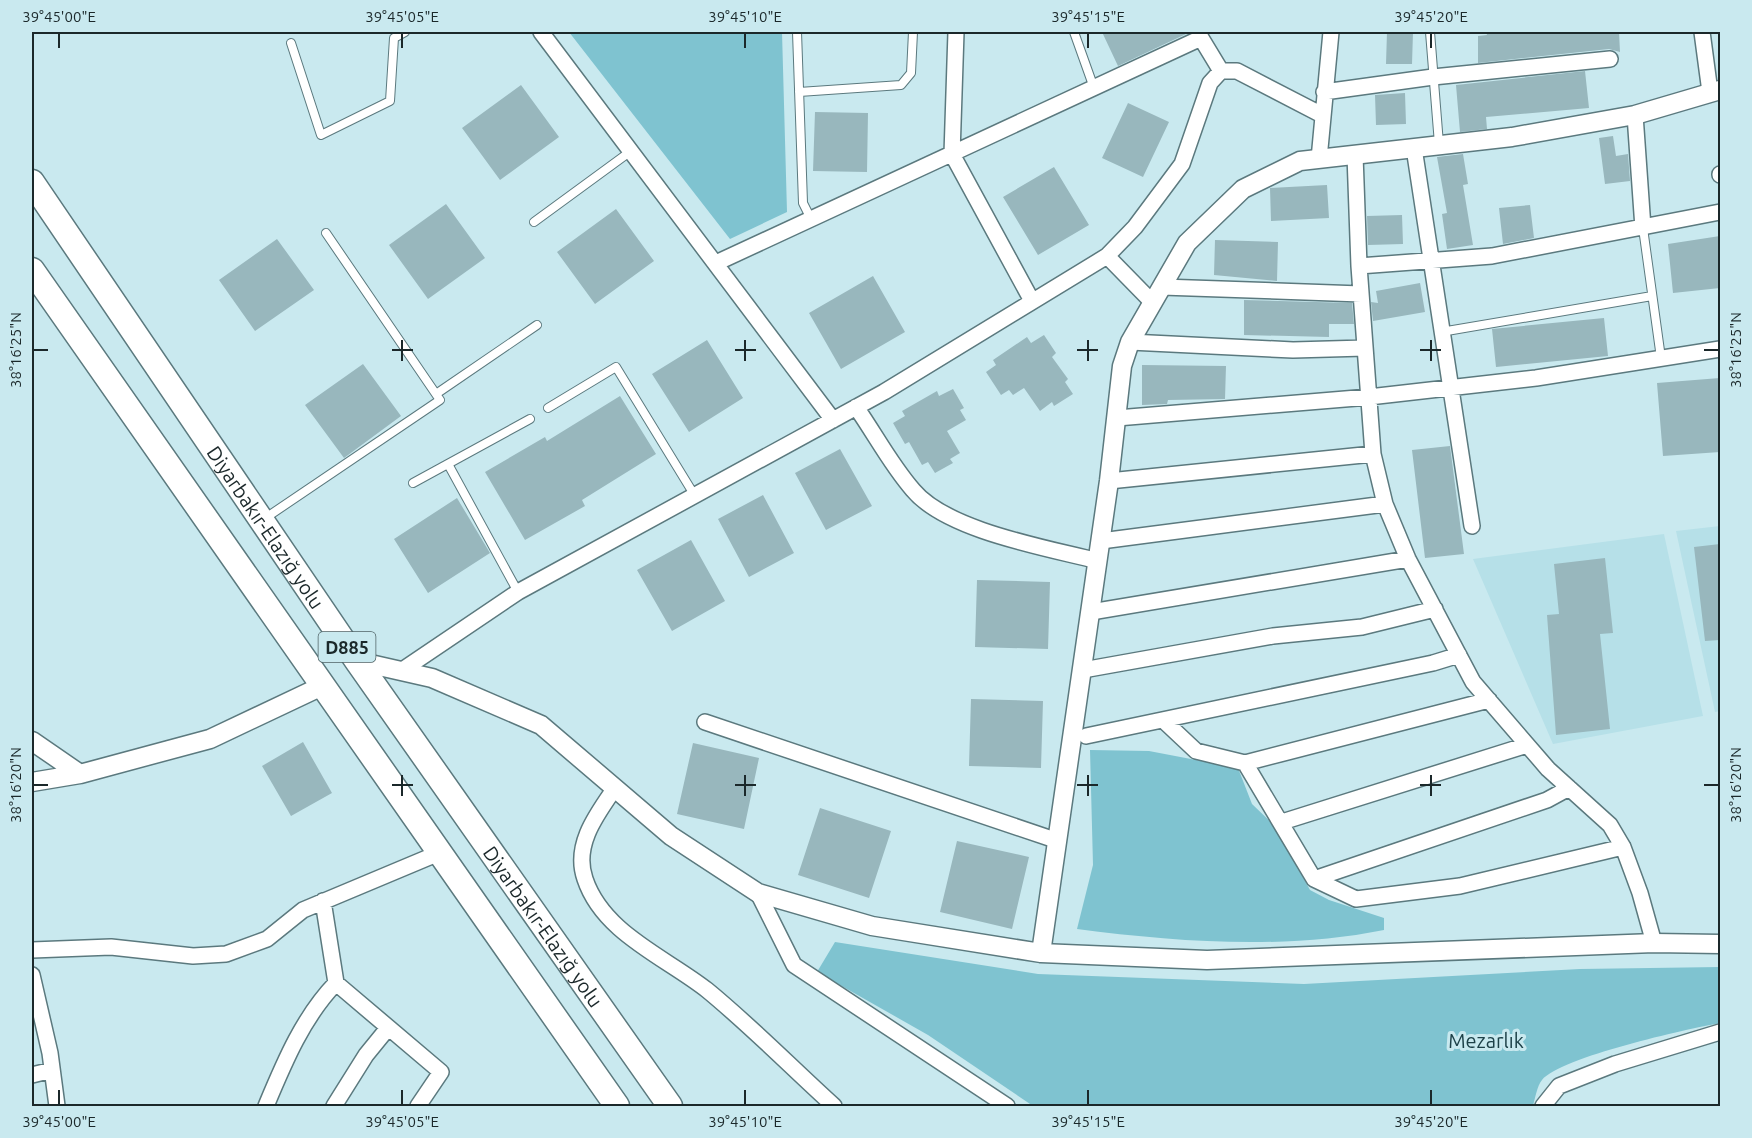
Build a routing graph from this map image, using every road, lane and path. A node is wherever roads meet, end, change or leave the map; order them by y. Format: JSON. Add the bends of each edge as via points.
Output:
{"nodes":[{"id":1,"x":405,"y":32,"type":"edge"},
{"id":2,"x":541,"y":32,"type":"edge"},
{"id":3,"x":797,"y":32,"type":"edge"},
{"id":4,"x":913,"y":32,"type":"edge"},
{"id":5,"x":956,"y":32,"type":"edge"},
{"id":6,"x":1074,"y":32,"type":"edge"},
{"id":7,"x":1331,"y":32,"type":"edge"},
{"id":8,"x":1430,"y":32,"type":"edge"},
{"id":9,"x":1702,"y":32,"type":"edge"},
{"id":10,"x":291,"y":43,"type":"dead end"},
{"id":11,"x":1610,"y":59,"type":"dead end"},
{"id":12,"x":1221,"y":71,"type":"junction"},
{"id":13,"x":1433,"y":77,"type":"junction"},
{"id":14,"x":1094,"y":88,"type":"junction"},
{"id":15,"x":1715,"y":91,"type":"edge"},
{"id":16,"x":800,"y":92,"type":"junction"},
{"id":17,"x":1324,"y":92,"type":"junction"},
{"id":18,"x":1322,"y":115,"type":"junction"},
{"id":19,"x":1635,"y":115,"type":"junction"},
{"id":20,"x":1439,"y":146,"type":"junction"},
{"id":21,"x":1414,"y":148,"type":"junction"},
{"id":22,"x":631,"y":151,"type":"junction"},
{"id":23,"x":952,"y":154,"type":"junction"},
{"id":24,"x":1355,"y":155,"type":"junction"},
{"id":25,"x":1319,"y":159,"type":"junction"},
{"id":26,"x":32,"y":182,"type":"edge"},
{"id":27,"x":1720,"y":212,"type":"edge"},
{"id":28,"x":811,"y":219,"type":"junction"},
{"id":29,"x":534,"y":222,"type":"dead end"},
{"id":30,"x":1643,"y":228,"type":"junction"},
{"id":31,"x":326,"y":233,"type":"dead end"},
{"id":32,"x":1107,"y":256,"type":"junction"},
{"id":33,"x":1431,"y":261,"type":"junction"},
{"id":34,"x":716,"y":263,"type":"junction"},
{"id":35,"x":1359,"y":266,"type":"junction"},
{"id":36,"x":32,"y":270,"type":"edge"},
{"id":37,"x":1162,"y":287,"type":"junction"},
{"id":38,"x":1361,"y":294,"type":"junction"},
{"id":39,"x":1652,"y":296,"type":"junction"},
{"id":40,"x":1032,"y":301,"type":"junction"},
{"id":41,"x":1153,"y":303,"type":"junction"},
{"id":42,"x":537,"y":325,"type":"dead end"},
{"id":43,"x":1441,"y":332,"type":"junction"},
{"id":44,"x":1130,"y":342,"type":"junction"},
{"id":45,"x":1365,"y":348,"type":"junction"},
{"id":46,"x":1720,"y":349,"type":"edge"},
{"id":47,"x":1661,"y":358,"type":"junction"},
{"id":48,"x":1450,"y":388,"type":"junction"},
{"id":49,"x":435,"y":394,"type":"junction"},
{"id":50,"x":1369,"y":397,"type":"junction"},
{"id":51,"x":856,"y":407,"type":"junction"},
{"id":52,"x":548,"y":408,"type":"dead end"},
{"id":53,"x":1117,"y":418,"type":"junction"},
{"id":54,"x":530,"y":419,"type":"dead end"},
{"id":55,"x":833,"y":420,"type":"junction"},
{"id":56,"x":1372,"y":454,"type":"junction"},
{"id":57,"x":448,"y":464,"type":"junction"},
{"id":58,"x":1109,"y":481,"type":"junction"},
{"id":59,"x":413,"y":483,"type":"dead end"},
{"id":60,"x":695,"y":496,"type":"junction"},
{"id":61,"x":1385,"y":504,"type":"junction"},
{"id":62,"x":262,"y":520,"type":"junction"},
{"id":63,"x":1472,"y":526,"type":"dead end"},
{"id":64,"x":1101,"y":541,"type":"junction"},
{"id":65,"x":1408,"y":559,"type":"junction"},
{"id":66,"x":1098,"y":561,"type":"junction"},
{"id":67,"x":518,"y":592,"type":"junction"},
{"id":68,"x":1435,"y":609,"type":"junction"},
{"id":69,"x":1091,"y":612,"type":"junction"},
{"id":70,"x":1459,"y":655,"type":"junction"},
{"id":71,"x":357,"y":661,"type":"junction"},
{"id":72,"x":1083,"y":670,"type":"junction"},
{"id":73,"x":401,"y":671,"type":"junction"},
{"id":74,"x":322,"y":686,"type":"junction"},
{"id":75,"x":1489,"y":700,"type":"junction"},
{"id":76,"x":1163,"y":720,"type":"junction"},
{"id":77,"x":705,"y":722,"type":"dead end"},
{"id":78,"x":1086,"y":736,"type":"dead end"},
{"id":79,"x":32,"y":741,"type":"edge"},
{"id":80,"x":1527,"y":745,"type":"junction"},
{"id":81,"x":1245,"y":763,"type":"junction"},
{"id":82,"x":80,"y":774,"type":"junction"},
{"id":83,"x":32,"y":782,"type":"edge"},
{"id":84,"x":615,"y":788,"type":"junction"},
{"id":85,"x":1569,"y":788,"type":"junction"},
{"id":86,"x":1282,"y":822,"type":"junction"},
{"id":87,"x":1058,"y":840,"type":"junction"},
{"id":88,"x":1623,"y":847,"type":"junction"},
{"id":89,"x":439,"y":853,"type":"junction"},
{"id":90,"x":1314,"y":879,"type":"junction"},
{"id":91,"x":758,"y":893,"type":"junction"},
{"id":92,"x":323,"y":901,"type":"junction"},
{"id":93,"x":1654,"y":943,"type":"junction"},
{"id":94,"x":1720,"y":944,"type":"edge"},
{"id":95,"x":32,"y":950,"type":"edge"},
{"id":96,"x":1041,"y":953,"type":"junction"},
{"id":97,"x":32,"y":975,"type":"edge"},
{"id":98,"x":336,"y":983,"type":"junction"},
{"id":99,"x":388,"y":1028,"type":"junction"},
{"id":100,"x":1720,"y":1032,"type":"edge"},
{"id":101,"x":52,"y":1070,"type":"junction"},
{"id":102,"x":32,"y":1075,"type":"edge"},
{"id":103,"x":57,"y":1107,"type":"edge"},
{"id":104,"x":266,"y":1107,"type":"edge"},
{"id":105,"x":334,"y":1107,"type":"edge"},
{"id":106,"x":418,"y":1107,"type":"edge"},
{"id":107,"x":617,"y":1107,"type":"edge"},
{"id":108,"x":670,"y":1107,"type":"edge"},
{"id":109,"x":834,"y":1107,"type":"edge"},
{"id":110,"x":1007,"y":1107,"type":"edge"},
{"id":111,"x":1543,"y":1107,"type":"edge"}],
"edges":[{"from":1,"to":10,"type":"lane","via":[[394,38],[390,101],[321,135]]},
{"from":2,"to":22,"type":"street"},
{"from":3,"to":16,"type":"lane"},
{"from":4,"to":16,"type":"lane","via":[[911,73],[901,85]]},
{"from":5,"to":23,"type":"street"},
{"from":6,"to":14,"type":"lane"},
{"from":7,"to":17,"type":"street"},
{"from":8,"to":13,"type":"lane"},
{"from":9,"to":15,"type":"street"},
{"from":11,"to":13,"type":"street"},
{"from":12,"to":14,"type":"street","via":[[1201,38]]},
{"from":12,"to":18,"type":"street","via":[[1237,71]]},
{"from":12,"to":32,"type":"street","via":[[1210,82],[1182,164],[1135,227]]},
{"from":13,"to":17,"type":"street"},
{"from":13,"to":20,"type":"lane"},
{"from":14,"to":23,"type":"street"},
{"from":15,"to":19,"type":"street"},
{"from":16,"to":28,"type":"lane","via":[[803,202]]},
{"from":17,"to":18,"type":"street"},
{"from":18,"to":25,"type":"street"},
{"from":19,"to":20,"type":"street"},
{"from":19,"to":30,"type":"street"},
{"from":20,"to":21,"type":"street"},
{"from":21,"to":24,"type":"street"},
{"from":21,"to":33,"type":"street"},
{"from":22,"to":29,"type":"lane"},
{"from":22,"to":34,"type":"street"},
{"from":23,"to":28,"type":"street"},
{"from":23,"to":40,"type":"street"},
{"from":24,"to":25,"type":"street"},
{"from":24,"to":35,"type":"street"},
{"from":25,"to":37,"type":"street","via":[[1300,162],[1243,189],[1187,243]]},
{"from":26,"to":62,"type":"highway","name":"Diyarbakır-Elazığ yolu","number":"D885"},
{"from":27,"to":30,"type":"street"},
{"from":28,"to":34,"type":"street"},
{"from":30,"to":33,"type":"street","via":[[1492,256]]},
{"from":30,"to":39,"type":"lane"},
{"from":31,"to":49,"type":"lane"},
{"from":32,"to":40,"type":"street"},
{"from":32,"to":41,"type":"street"},
{"from":33,"to":35,"type":"street"},
{"from":33,"to":43,"type":"street"},
{"from":34,"to":55,"type":"street"},
{"from":35,"to":38,"type":"street"},
{"from":36,"to":74,"type":"highway","number":"D885"},
{"from":37,"to":38,"type":"street"},
{"from":37,"to":41,"type":"street"},
{"from":38,"to":45,"type":"street"},
{"from":39,"to":43,"type":"lane"},
{"from":39,"to":47,"type":"lane"},
{"from":40,"to":51,"type":"street"},
{"from":41,"to":44,"type":"street"},
{"from":42,"to":49,"type":"lane"},
{"from":43,"to":48,"type":"street"},
{"from":44,"to":45,"type":"street","via":[[1293,350]]},
{"from":44,"to":53,"type":"street","via":[[1122,366]]},
{"from":45,"to":50,"type":"street"},
{"from":46,"to":47,"type":"street"},
{"from":47,"to":48,"type":"street"},
{"from":48,"to":50,"type":"street"},
{"from":48,"to":63,"type":"street"},
{"from":49,"to":62,"type":"lane","via":[[440,400]]},
{"from":50,"to":53,"type":"street"},
{"from":50,"to":56,"type":"street"},
{"from":51,"to":55,"type":"street"},
{"from":51,"to":66,"type":"street","via":[[914,492],[944,514],[1000,536]]},
{"from":52,"to":60,"type":"lane","via":[[616,367]]},
{"from":53,"to":58,"type":"street"},
{"from":54,"to":57,"type":"lane"},
{"from":55,"to":60,"type":"street"},
{"from":56,"to":58,"type":"street"},
{"from":56,"to":61,"type":"street"},
{"from":57,"to":59,"type":"lane"},
{"from":57,"to":67,"type":"lane"},
{"from":58,"to":64,"type":"street"},
{"from":60,"to":67,"type":"street"},
{"from":61,"to":64,"type":"street"},
{"from":61,"to":65,"type":"street"},
{"from":62,"to":71,"type":"highway","name":"Diyarbakır-Elazığ yolu","number":"D885"},
{"from":64,"to":66,"type":"street"},
{"from":65,"to":68,"type":"street"},
{"from":65,"to":69,"type":"street"},
{"from":66,"to":69,"type":"street"},
{"from":67,"to":73,"type":"street"},
{"from":68,"to":70,"type":"street"},
{"from":68,"to":72,"type":"street","via":[[1362,627],[1273,636]]},
{"from":69,"to":72,"type":"street"},
{"from":70,"to":75,"type":"street","via":[[1473,682]]},
{"from":70,"to":76,"type":"street"},
{"from":71,"to":73,"type":"street"},
{"from":71,"to":108,"type":"highway","name":"Diyarbakır-Elazığ yolu","number":"D885"},
{"from":72,"to":87,"type":"street"},
{"from":73,"to":84,"type":"street","via":[[432,678],[541,725]]},
{"from":74,"to":82,"type":"street","via":[[210,739]]},
{"from":74,"to":89,"type":"highway","number":"D885"},
{"from":75,"to":80,"type":"street"},
{"from":75,"to":81,"type":"street"},
{"from":76,"to":78,"type":"street"},
{"from":76,"to":81,"type":"street","via":[[1196,751]]},
{"from":77,"to":87,"type":"street"},
{"from":79,"to":82,"type":"street"},
{"from":80,"to":85,"type":"street"},
{"from":80,"to":86,"type":"street"},
{"from":81,"to":86,"type":"street"},
{"from":82,"to":83,"type":"street"},
{"from":84,"to":91,"type":"street","via":[[671,836]]},
{"from":84,"to":109,"type":"street","via":[[587,829],[583,854],[584,878],[605,917],[707,991]]},
{"from":85,"to":88,"type":"street","via":[[1610,825]]},
{"from":85,"to":90,"type":"street","via":[[1546,800]]},
{"from":86,"to":90,"type":"street"},
{"from":87,"to":96,"type":"street"},
{"from":88,"to":90,"type":"street","via":[[1460,886],[1386,897],[1356,899]]},
{"from":88,"to":93,"type":"street"},
{"from":89,"to":92,"type":"street"},
{"from":89,"to":107,"type":"highway","number":"D885"},
{"from":91,"to":96,"type":"street","via":[[872,926]]},
{"from":91,"to":110,"type":"street","via":[[794,965]]},
{"from":92,"to":95,"type":"street","via":[[303,910],[267,939],[226,954],[193,956],[111,947]]},
{"from":92,"to":98,"type":"street"},
{"from":93,"to":94,"type":"street"},
{"from":93,"to":96,"type":"street","via":[[1207,960]]},
{"from":97,"to":101,"type":"street"},
{"from":98,"to":99,"type":"street"},
{"from":98,"to":104,"type":"street","via":[[314,1009],[283,1064]]},
{"from":99,"to":105,"type":"street"},
{"from":99,"to":106,"type":"street","via":[[441,1072]]},
{"from":100,"to":111,"type":"street","via":[[1615,1064],[1559,1086]]},
{"from":101,"to":102,"type":"street"},
{"from":101,"to":103,"type":"street"}]}
